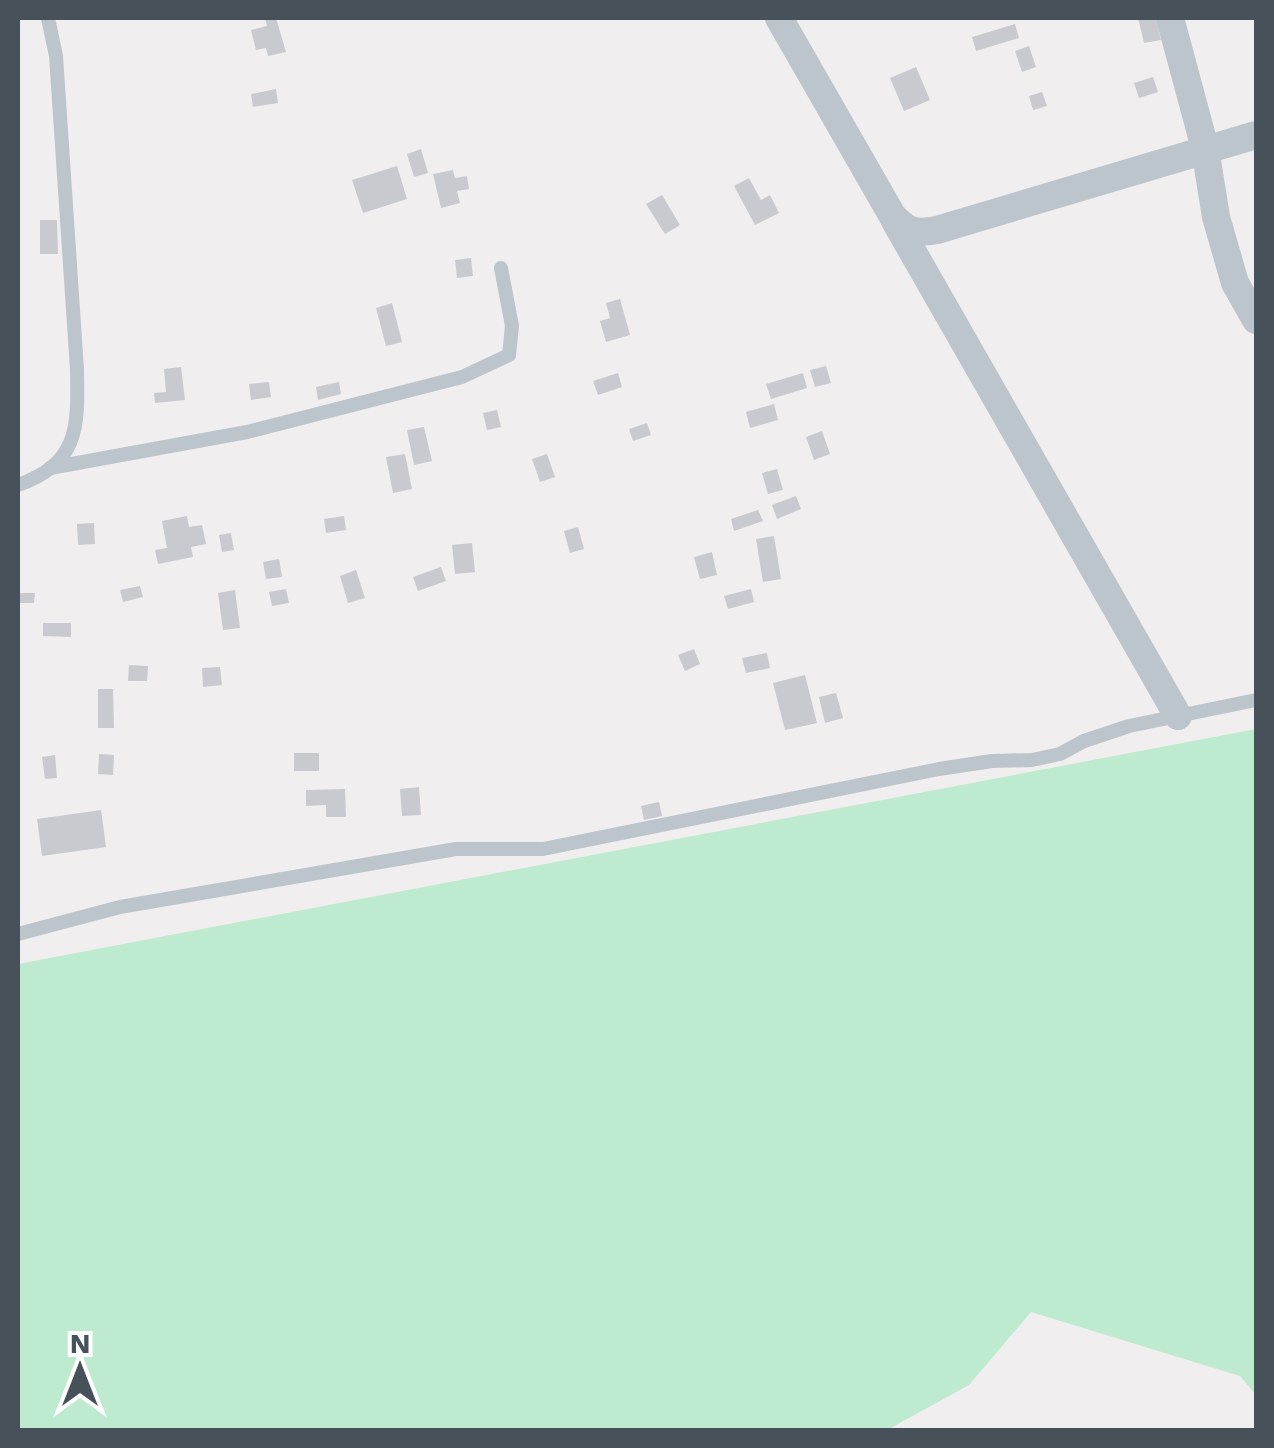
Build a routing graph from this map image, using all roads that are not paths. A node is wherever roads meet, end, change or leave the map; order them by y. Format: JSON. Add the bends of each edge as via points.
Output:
{"nodes":[{"id":1,"x":48,"y":18,"type":"edge"},
{"id":2,"x":779,"y":18,"type":"edge"},
{"id":3,"x":1170,"y":18,"type":"edge"},
{"id":4,"x":1256,"y":135,"type":"edge"},
{"id":5,"x":1206,"y":148,"type":"junction"},
{"id":6,"x":892,"y":215,"type":"junction"},
{"id":7,"x":501,"y":268,"type":"dead end"},
{"id":8,"x":1256,"y":320,"type":"edge"},
{"id":9,"x":50,"y":468,"type":"junction"},
{"id":10,"x":18,"y":485,"type":"edge"},
{"id":11,"x":1256,"y":700,"type":"edge"},
{"id":12,"x":1178,"y":716,"type":"junction"},
{"id":13,"x":18,"y":934,"type":"edge"}],
"edges":[{"from":1,"to":9,"type":"lane","via":[[78,422],[64,455]]},
{"from":2,"to":6,"type":"street"},
{"from":3,"to":5,"type":"street"},
{"from":4,"to":5,"type":"street"},
{"from":5,"to":6,"type":"street","via":[[937,230],[912,232]]},
{"from":5,"to":8,"type":"street","via":[[1225,250]]},
{"from":6,"to":12,"type":"street"},
{"from":7,"to":9,"type":"lane","via":[[512,326],[509,355],[462,377],[247,432]]},
{"from":9,"to":10,"type":"lane"},
{"from":11,"to":12,"type":"lane"},
{"from":12,"to":13,"type":"lane","via":[[1110,731],[1032,760],[940,769],[543,849],[456,849],[120,907]]}]}
